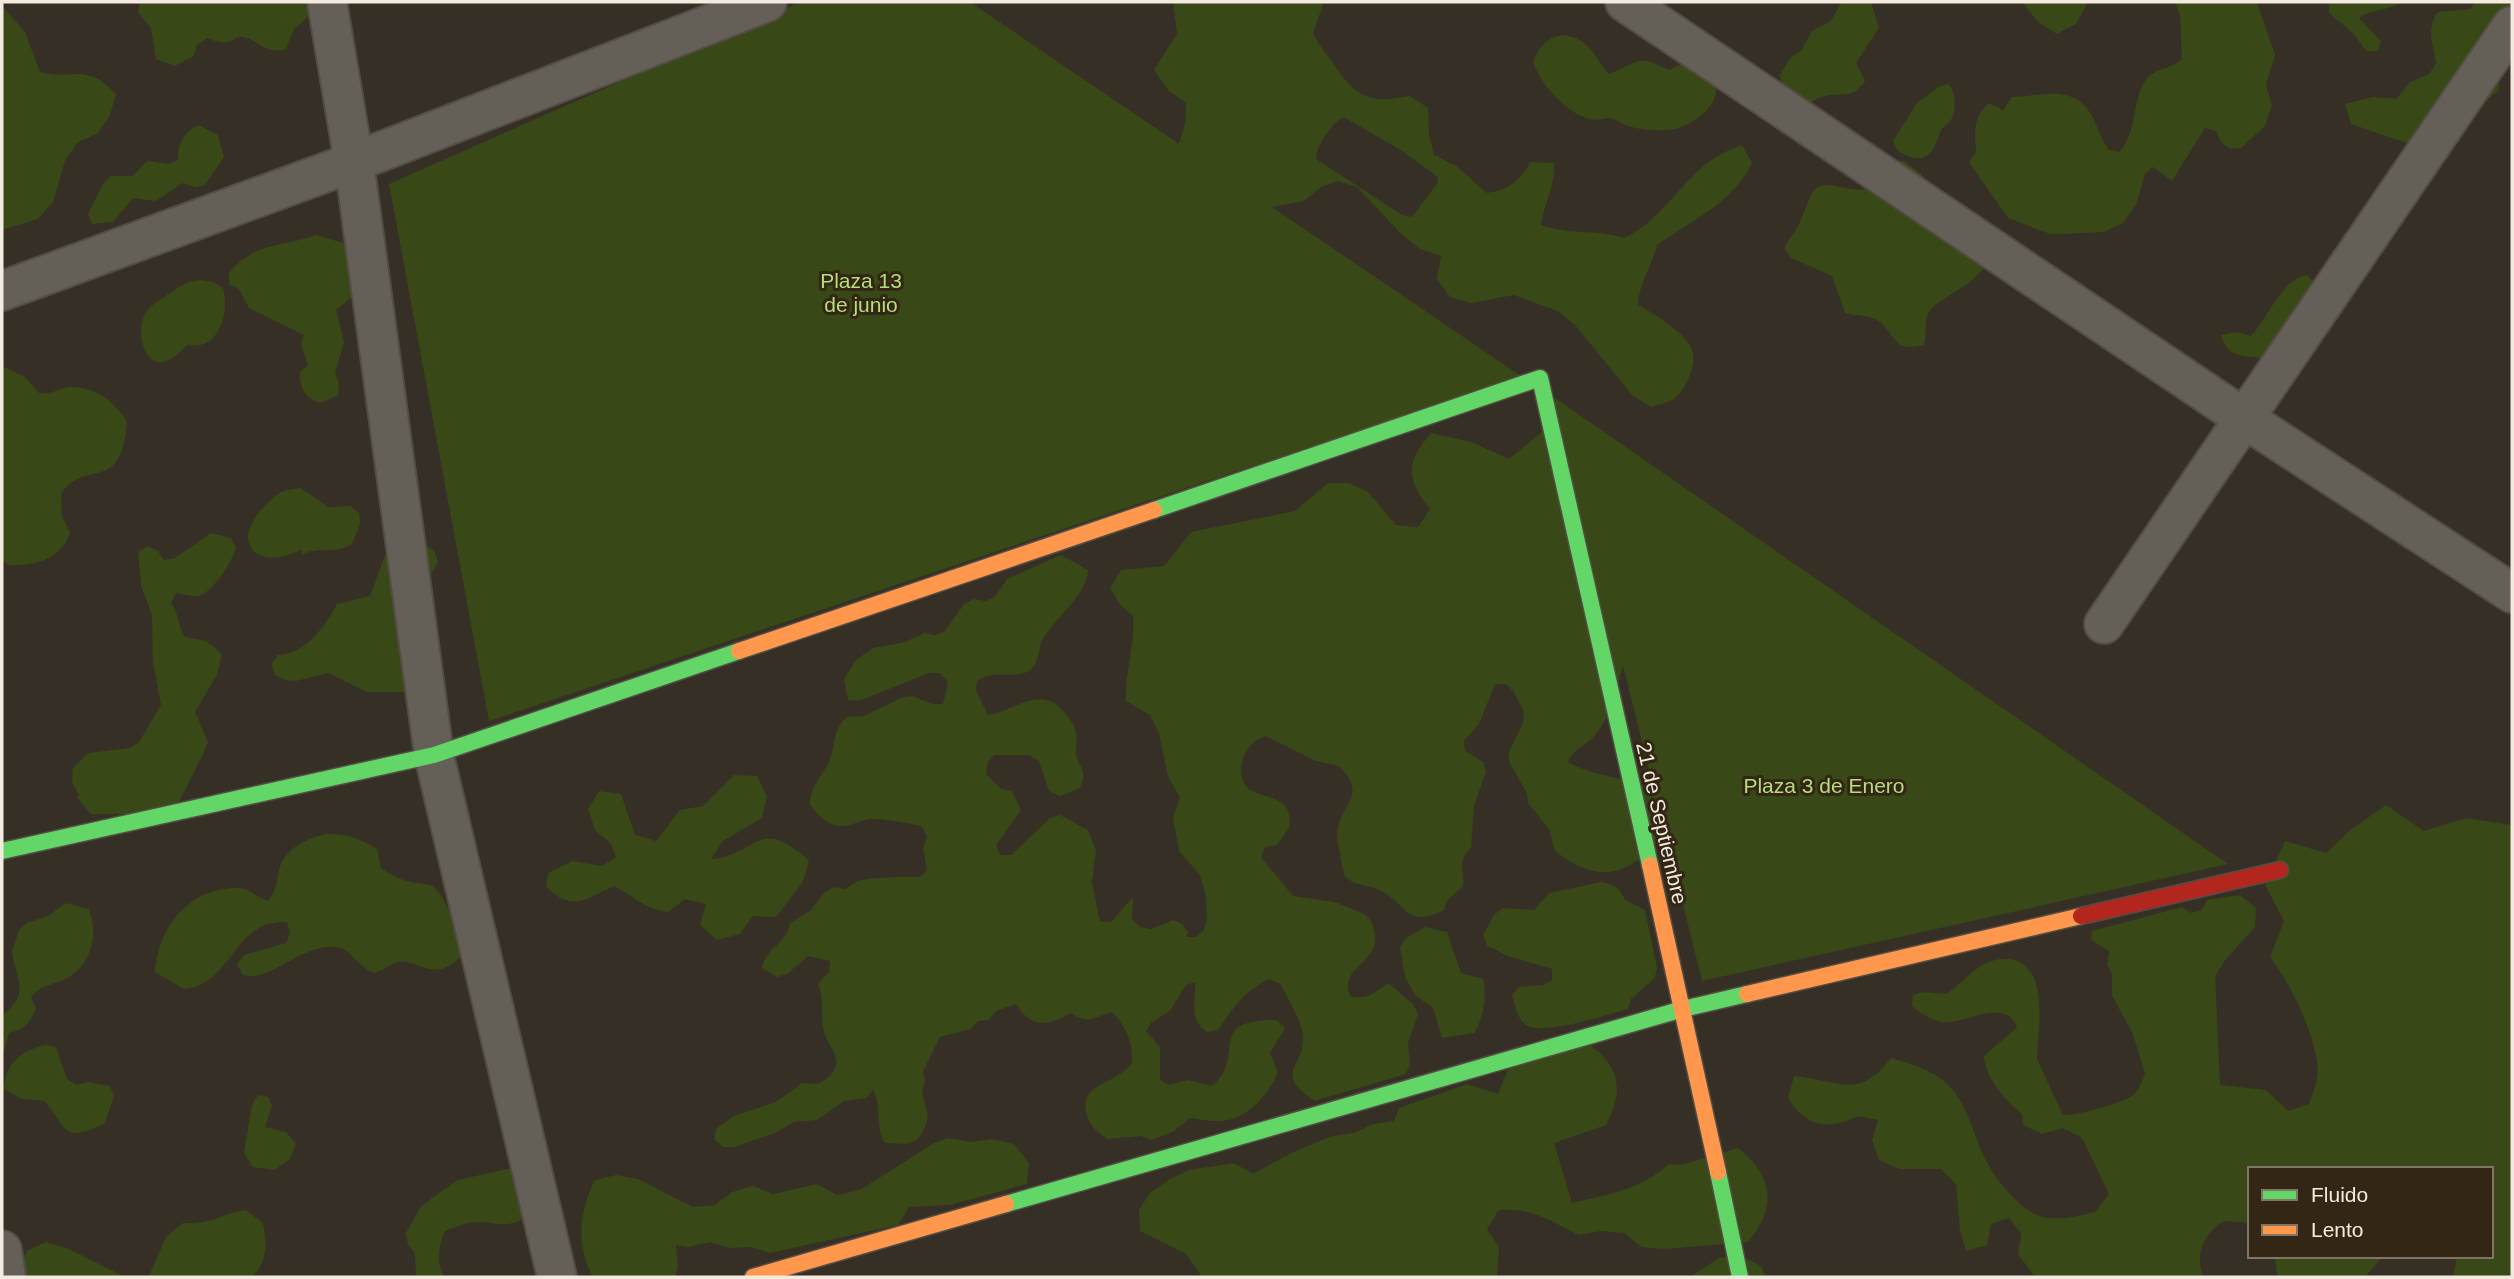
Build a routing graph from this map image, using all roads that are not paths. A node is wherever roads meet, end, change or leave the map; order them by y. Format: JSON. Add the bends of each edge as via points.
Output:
{"nodes":[{"id":1,"x":327,"y":2,"type":"edge"},
{"id":2,"x":767,"y":2,"type":"edge"},
{"id":3,"x":1625,"y":2,"type":"edge"},
{"id":4,"x":2512,"y":26,"type":"edge"},
{"id":5,"x":354,"y":162,"type":"junction"},
{"id":6,"x":2,"y":291,"type":"edge"},
{"id":7,"x":2245,"y":419,"type":"junction"},
{"id":8,"x":2512,"y":593,"type":"edge"},
{"id":9,"x":2104,"y":624,"type":"dead end"},
{"id":10,"x":434,"y":755,"type":"junction"},
{"id":11,"x":2,"y":851,"type":"edge"},
{"id":12,"x":2280,"y":870,"type":"dead end"},
{"id":13,"x":1683,"y":1009,"type":"junction"},
{"id":14,"x":2,"y":1250,"type":"edge"},
{"id":15,"x":6,"y":1277,"type":"edge"},
{"id":16,"x":557,"y":1277,"type":"edge"},
{"id":17,"x":753,"y":1277,"type":"edge"},
{"id":18,"x":1740,"y":1277,"type":"edge"}],
"edges":[{"from":1,"to":5,"type":"street"},
{"from":2,"to":5,"type":"street"},
{"from":3,"to":7,"type":"street"},
{"from":4,"to":7,"type":"street"},
{"from":5,"to":6,"type":"street"},
{"from":5,"to":10,"type":"street"},
{"from":7,"to":8,"type":"street"},
{"from":7,"to":9,"type":"street"},
{"from":10,"to":11,"type":"street"},
{"from":10,"to":13,"type":"street","name":"21 de Septiembre","via":[[1540,378]]},
{"from":10,"to":16,"type":"street"},
{"from":12,"to":13,"type":"street"},
{"from":13,"to":17,"type":"street"},
{"from":13,"to":18,"type":"street","name":"21 de Septiembre"},
{"from":14,"to":15,"type":"street"}]}
